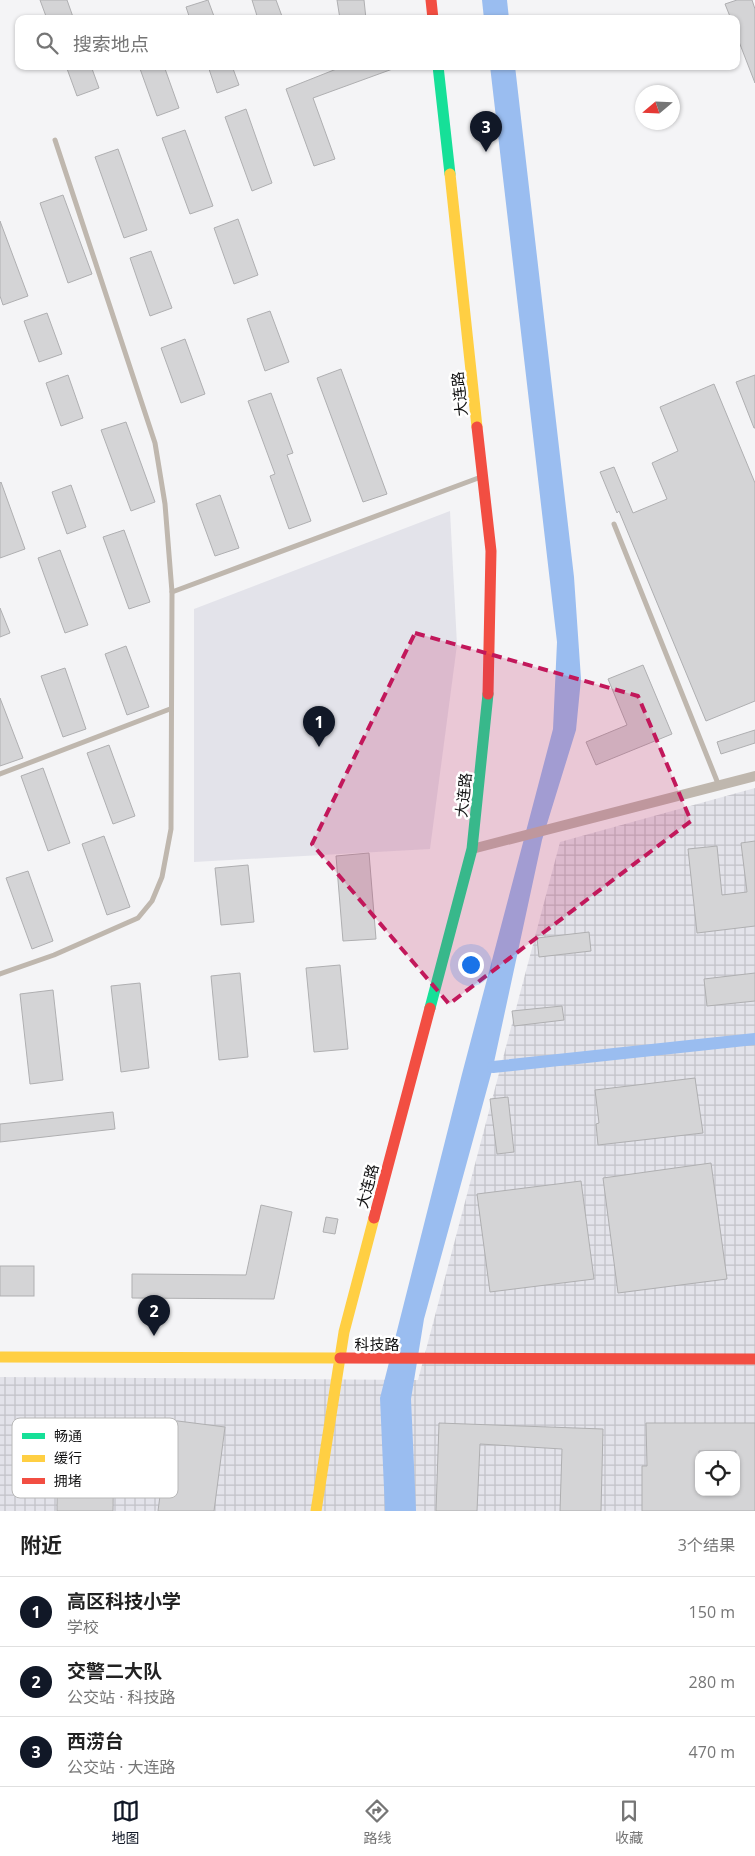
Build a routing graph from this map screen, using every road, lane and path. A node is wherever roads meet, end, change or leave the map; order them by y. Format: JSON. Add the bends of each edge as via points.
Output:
{"nodes":[{"id":1,"x":431,"y":0,"type":"edge"},
{"id":2,"x":433,"y":15,"type":"edge"},
{"id":3,"x":438,"y":70,"type":"edge"},
{"id":4,"x":55,"y":140,"type":"dead end"},
{"id":5,"x":483,"y":476,"type":"junction"},
{"id":6,"x":614,"y":524,"type":"dead end"},
{"id":7,"x":172,"y":592,"type":"junction"},
{"id":8,"x":170,"y":709,"type":"junction"},
{"id":9,"x":0,"y":774,"type":"edge"},
{"id":10,"x":755,"y":776,"type":"edge"},
{"id":11,"x":720,"y":786,"type":"junction"},
{"id":12,"x":472,"y":849,"type":"junction"},
{"id":13,"x":0,"y":974,"type":"edge"},
{"id":14,"x":0,"y":1357,"type":"edge"},
{"id":15,"x":338,"y":1359,"type":"junction"},
{"id":16,"x":755,"y":1359,"type":"edge"},
{"id":17,"x":316,"y":1511,"type":"edge"}],
"edges":[{"from":1,"to":2,"type":"main road"},
{"from":3,"to":5,"type":"main road","name":"大连路"},
{"from":4,"to":7,"type":"lane","via":[[156,443]]},
{"from":5,"to":7,"type":"lane"},
{"from":5,"to":12,"type":"main road","name":"大连路","via":[[491,551],[489,681]]},
{"from":6,"to":11,"type":"lane"},
{"from":7,"to":8,"type":"lane"},
{"from":8,"to":9,"type":"lane"},
{"from":8,"to":13,"type":"lane","via":[[171,829],[162,877],[152,901],[138,918],[54,955]]},
{"from":10,"to":11,"type":"street"},
{"from":11,"to":12,"type":"street"},
{"from":12,"to":15,"type":"main road","name":"大连路"},
{"from":14,"to":15,"type":"main road","name":"科技路"},
{"from":15,"to":16,"type":"main road","name":"科技路"},
{"from":15,"to":17,"type":"main road","name":"大连路"}]}
